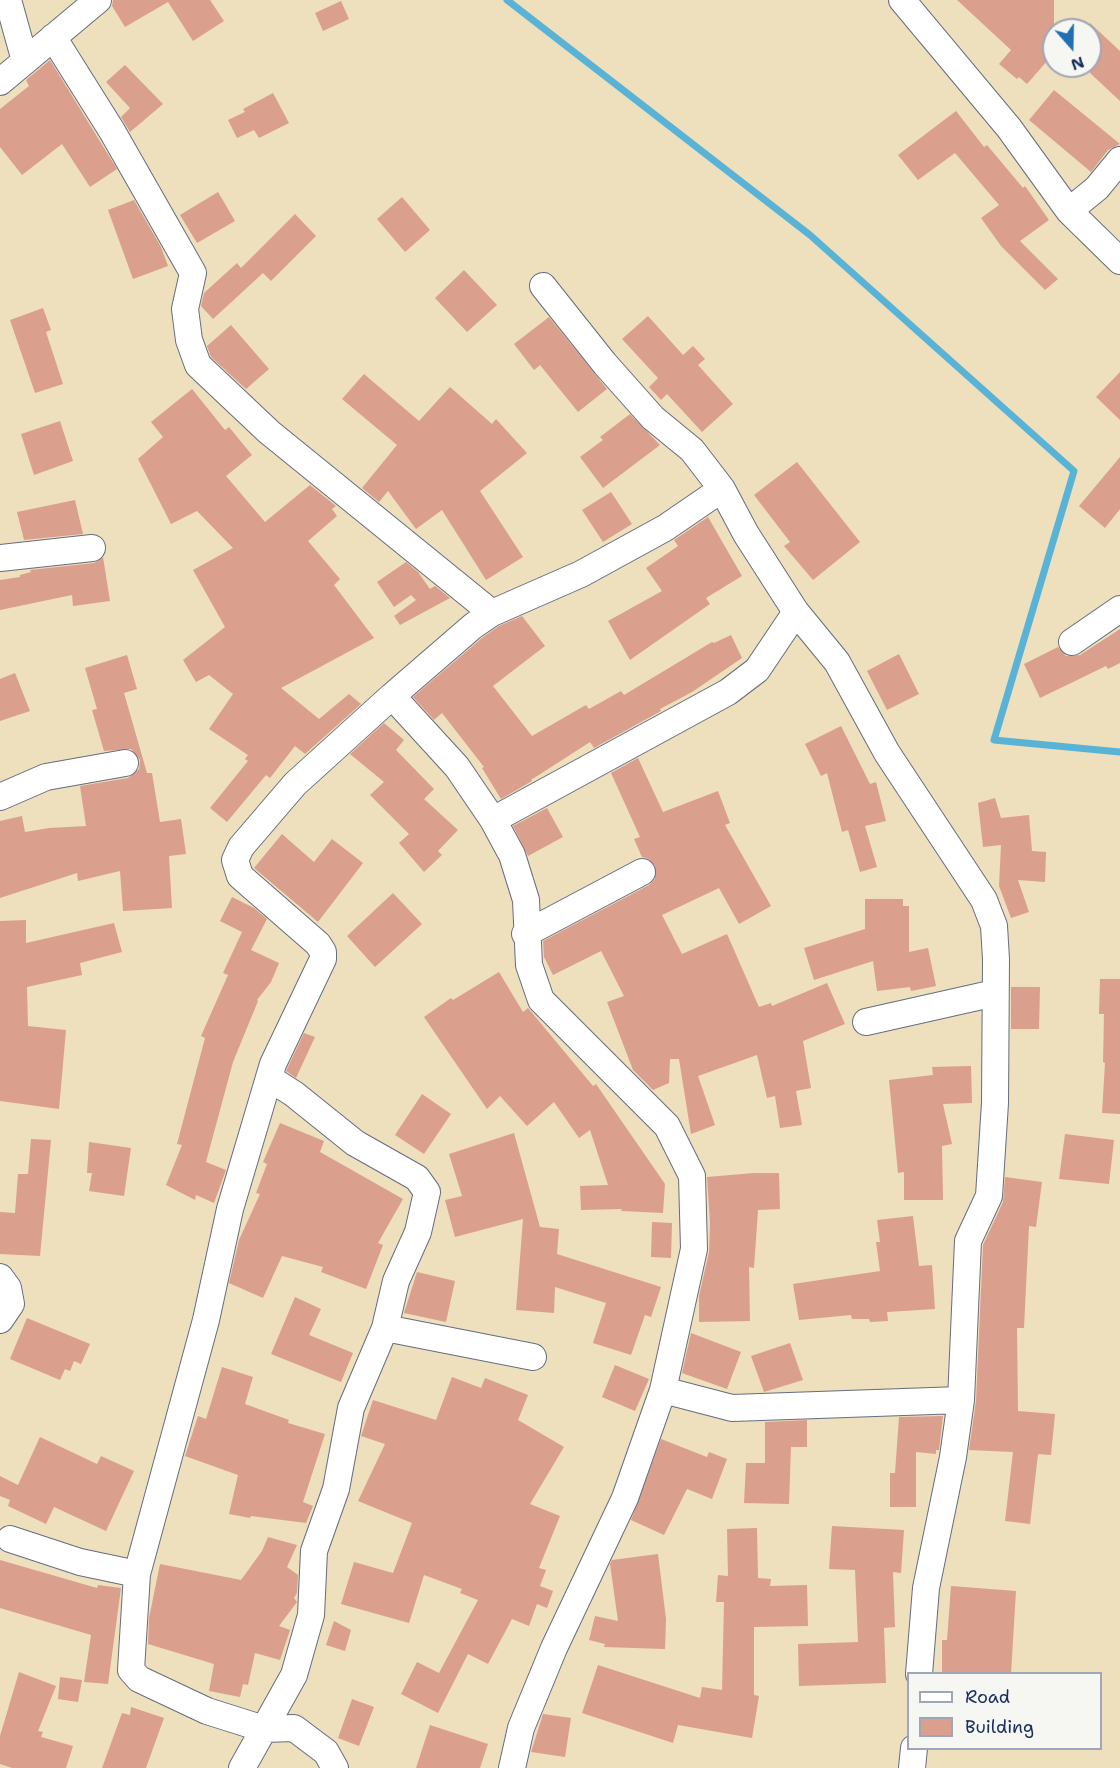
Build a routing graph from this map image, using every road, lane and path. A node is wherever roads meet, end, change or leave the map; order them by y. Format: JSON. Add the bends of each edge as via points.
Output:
{"nodes":[{"id":1,"x":8,"y":0,"type":"edge"},
{"id":2,"x":99,"y":0,"type":"edge"},
{"id":3,"x":902,"y":0,"type":"edge"},
{"id":4,"x":54,"y":37,"type":"junction"},
{"id":5,"x":25,"y":61,"type":"junction"},
{"id":6,"x":0,"y":82,"type":"edge"},
{"id":7,"x":1120,"y":160,"type":"edge"},
{"id":8,"x":1069,"y":211,"type":"junction"},
{"id":9,"x":1120,"y":261,"type":"edge"},
{"id":10,"x":543,"y":286,"type":"dead end"},
{"id":11,"x":722,"y":489,"type":"junction"},
{"id":12,"x":92,"y":548,"type":"dead end"},
{"id":13,"x":0,"y":558,"type":"edge"},
{"id":14,"x":1120,"y":609,"type":"edge"},
{"id":15,"x":796,"y":612,"type":"junction"},
{"id":16,"x":492,"y":613,"type":"junction"},
{"id":17,"x":1072,"y":642,"type":"dead end"},
{"id":18,"x":392,"y":696,"type":"junction"},
{"id":19,"x":125,"y":763,"type":"dead end"},
{"id":20,"x":0,"y":797,"type":"edge"},
{"id":21,"x":494,"y":820,"type":"junction"},
{"id":22,"x":642,"y":872,"type":"dead end"},
{"id":23,"x":525,"y":934,"type":"junction"},
{"id":24,"x":995,"y":993,"type":"junction"},
{"id":25,"x":867,"y":1022,"type":"dead end"},
{"id":26,"x":268,"y":1078,"type":"junction"},
{"id":27,"x":0,"y":1277,"type":"edge"},
{"id":28,"x":0,"y":1320,"type":"edge"},
{"id":29,"x":385,"y":1328,"type":"junction"},
{"id":30,"x":533,"y":1357,"type":"dead end"},
{"id":31,"x":663,"y":1390,"type":"junction"},
{"id":32,"x":961,"y":1400,"type":"junction"},
{"id":33,"x":9,"y":1539,"type":"dead end"},
{"id":34,"x":137,"y":1574,"type":"junction"},
{"id":35,"x":919,"y":1672,"type":"edge"},
{"id":36,"x":264,"y":1729,"type":"junction"},
{"id":37,"x":914,"y":1750,"type":"edge"},
{"id":38,"x":242,"y":1768,"type":"edge"},
{"id":39,"x":335,"y":1768,"type":"edge"},
{"id":40,"x":512,"y":1768,"type":"edge"},
{"id":41,"x":912,"y":1768,"type":"edge"}],
"edges":[{"from":1,"to":5,"type":"street"},
{"from":2,"to":4,"type":"street"},
{"from":3,"to":8,"type":"street","via":[[1009,128]]},
{"from":4,"to":5,"type":"street"},
{"from":4,"to":16,"type":"street","via":[[193,273],[185,309],[189,340],[198,365],[269,432]]},
{"from":5,"to":6,"type":"street"},
{"from":7,"to":8,"type":"street","via":[[1097,188]]},
{"from":8,"to":9,"type":"street"},
{"from":10,"to":11,"type":"street","via":[[605,364],[653,418],[692,450]]},
{"from":11,"to":15,"type":"street"},
{"from":11,"to":16,"type":"street","via":[[665,528],[582,574]]},
{"from":12,"to":13,"type":"street"},
{"from":14,"to":17,"type":"street"},
{"from":15,"to":21,"type":"street","via":[[758,670],[728,692]]},
{"from":15,"to":24,"type":"street","via":[[837,662],[887,753],[984,900],[994,926]]},
{"from":16,"to":18,"type":"street"},
{"from":18,"to":21,"type":"street","via":[[457,767]]},
{"from":18,"to":26,"type":"street","via":[[296,783],[241,847],[236,860],[240,876],[323,951]]},
{"from":19,"to":20,"type":"street","via":[[46,777]]},
{"from":21,"to":23,"type":"street","via":[[512,855],[526,900]]},
{"from":22,"to":23,"type":"street"},
{"from":23,"to":31,"type":"street","via":[[529,965],[541,1000],[667,1126],[692,1176],[694,1249]]},
{"from":24,"to":25,"type":"street"},
{"from":24,"to":32,"type":"street","via":[[995,1103],[989,1196],[968,1241]]},
{"from":26,"to":29,"type":"street","via":[[355,1143],[417,1179],[427,1192],[418,1232],[396,1281]]},
{"from":26,"to":34,"type":"street","via":[[230,1209],[200,1343]]},
{"from":27,"to":28,"type":"street","via":[[8,1288],[11,1304]]},
{"from":29,"to":30,"type":"street"},
{"from":29,"to":36,"type":"street","via":[[351,1408],[336,1489],[314,1551],[310,1615],[294,1675]]},
{"from":31,"to":32,"type":"street","via":[[732,1408]]},
{"from":31,"to":40,"type":"street","via":[[625,1498],[559,1638],[522,1728]]},
{"from":32,"to":35,"type":"street","via":[[926,1588]]},
{"from":33,"to":34,"type":"street","via":[[80,1562]]},
{"from":34,"to":36,"type":"street","via":[[131,1670],[139,1678],[207,1711]]},
{"from":36,"to":38,"type":"street"},
{"from":36,"to":39,"type":"street","via":[[294,1728],[326,1752]]},
{"from":37,"to":41,"type":"street"}]}
